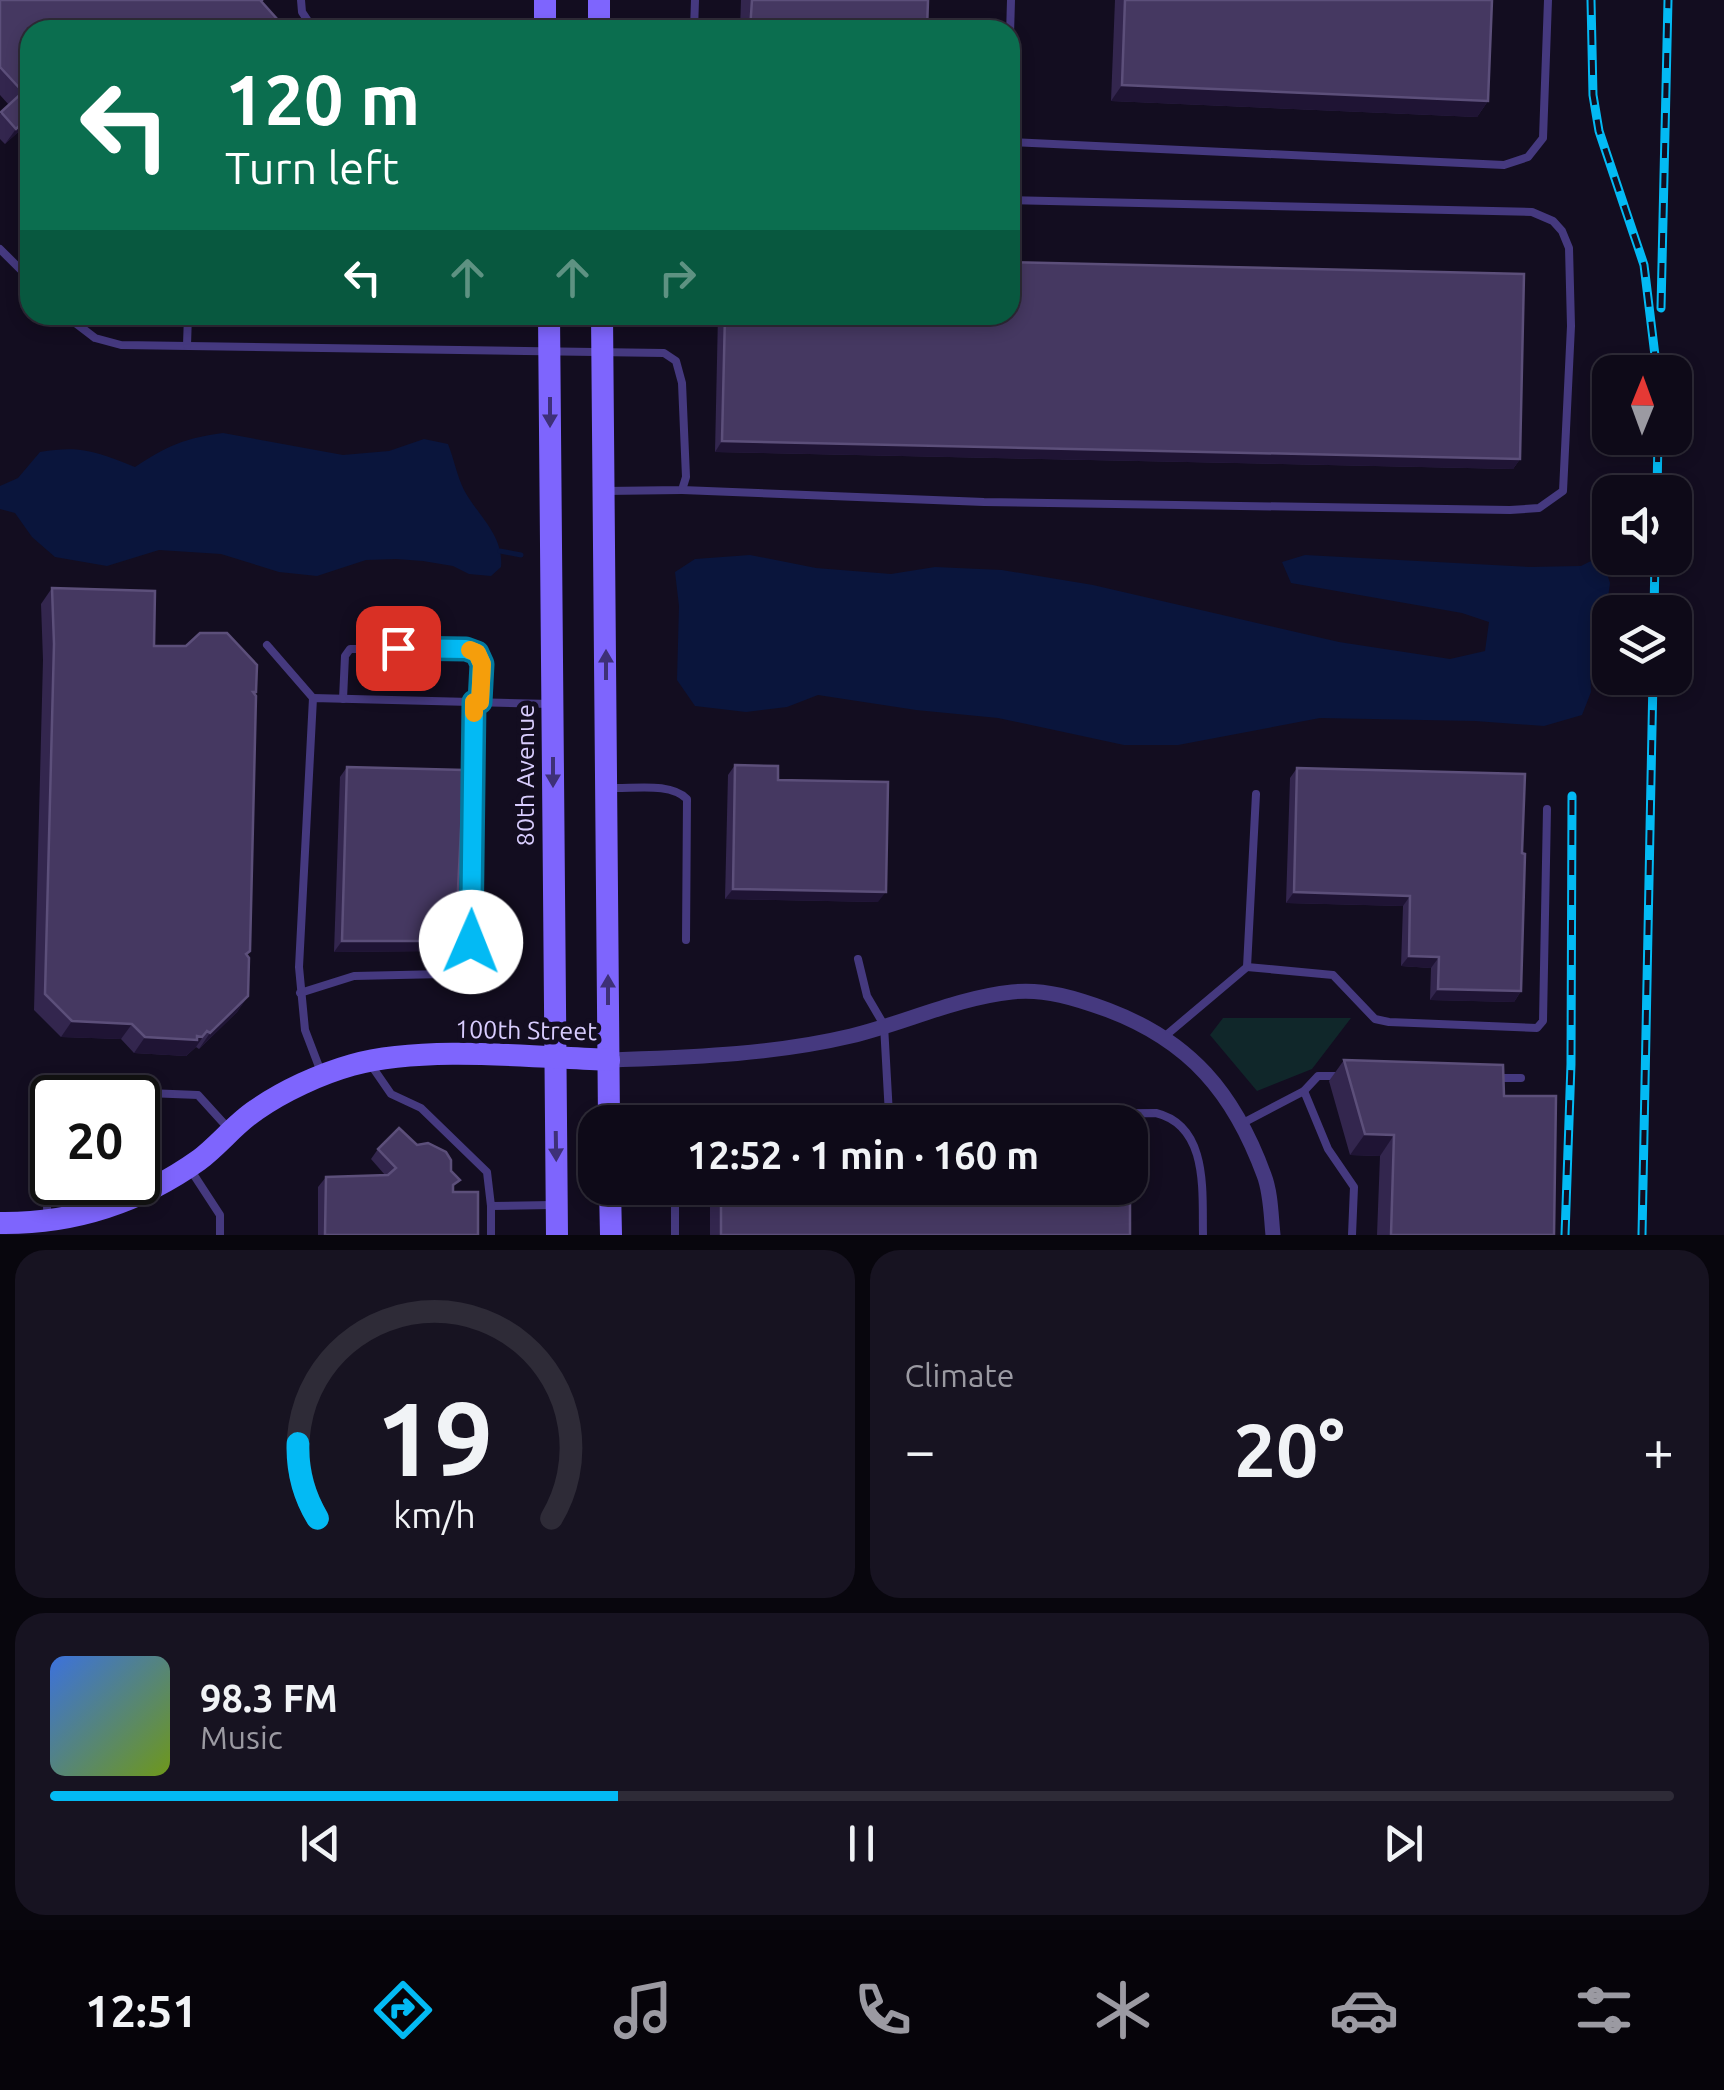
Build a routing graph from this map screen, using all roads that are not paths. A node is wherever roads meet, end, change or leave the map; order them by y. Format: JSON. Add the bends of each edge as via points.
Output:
{"nodes":[{"id":1,"x":1548,"y":0,"type":"edge"},
{"id":2,"x":1020,"y":142,"type":"edge"},
{"id":3,"x":1020,"y":200,"type":"edge"},
{"id":4,"x":0,"y":249,"type":"edge"},
{"id":5,"x":20,"y":269,"type":"edge"},
{"id":6,"x":78,"y":325,"type":"edge"},
{"id":7,"x":188,"y":325,"type":"edge"},
{"id":8,"x":549,"y":325,"type":"edge"},
{"id":9,"x":602,"y":325,"type":"edge"},
{"id":10,"x":187,"y":345,"type":"junction"},
{"id":11,"x":603,"y":351,"type":"junction"},
{"id":12,"x":550,"y":352,"type":"junction"},
{"id":13,"x":682,"y":490,"type":"junction"},
{"id":14,"x":605,"y":491,"type":"junction"},
{"id":15,"x":267,"y":644,"type":"dead end"},
{"id":16,"x":313,"y":698,"type":"junction"},
{"id":17,"x":343,"y":699,"type":"junction"},
{"id":18,"x":477,"y":702,"type":"junction"},
{"id":19,"x":552,"y":704,"type":"junction"},
{"id":20,"x":607,"y":788,"type":"junction"},
{"id":21,"x":1256,"y":794,"type":"dead end"},
{"id":22,"x":1547,"y":809,"type":"dead end"},
{"id":23,"x":686,"y":940,"type":"dead end"},
{"id":24,"x":858,"y":959,"type":"dead end"},
{"id":25,"x":1248,"y":967,"type":"junction"},
{"id":26,"x":300,"y":993,"type":"junction"},
{"id":27,"x":884,"y":1026,"type":"junction"},
{"id":28,"x":1164,"y":1037,"type":"junction"},
{"id":29,"x":555,"y":1058,"type":"junction"},
{"id":30,"x":609,"y":1060,"type":"junction"},
{"id":31,"x":370,"y":1061,"type":"junction"},
{"id":32,"x":323,"y":1076,"type":"junction"},
{"id":33,"x":1354,"y":1076,"type":"edge"},
{"id":34,"x":1484,"y":1078,"type":"edge"},
{"id":35,"x":1520,"y":1078,"type":"dead end"},
{"id":36,"x":1304,"y":1090,"type":"junction"},
{"id":37,"x":160,"y":1094,"type":"edge"},
{"id":38,"x":609,"y":1105,"type":"edge"},
{"id":39,"x":888,"y":1105,"type":"edge"},
{"id":40,"x":1148,"y":1113,"type":"edge"},
{"id":41,"x":1241,"y":1124,"type":"junction"},
{"id":42,"x":231,"y":1132,"type":"junction"},
{"id":43,"x":188,"y":1166,"type":"junction"},
{"id":44,"x":556,"y":1205,"type":"junction"},
{"id":45,"x":610,"y":1205,"type":"edge"},
{"id":46,"x":675,"y":1205,"type":"edge"},
{"id":47,"x":491,"y":1206,"type":"junction"},
{"id":48,"x":0,"y":1223,"type":"edge"},
{"id":49,"x":40,"y":1226,"type":"edge"},
{"id":50,"x":220,"y":1235,"type":"edge"},
{"id":51,"x":492,"y":1235,"type":"edge"},
{"id":52,"x":556,"y":1235,"type":"edge"},
{"id":53,"x":610,"y":1235,"type":"edge"},
{"id":54,"x":675,"y":1235,"type":"edge"},
{"id":55,"x":1203,"y":1235,"type":"edge"},
{"id":56,"x":1273,"y":1235,"type":"edge"},
{"id":57,"x":1352,"y":1235,"type":"edge"}],
"edges":[{"from":1,"to":2,"type":"lane","via":[[1543,138],[1528,157],[1504,165]]},
{"from":3,"to":13,"type":"lane","via":[[1532,212],[1553,222],[1569,248],[1563,491],[1539,508],[1510,510]]},
{"from":4,"to":5,"type":"lane"},
{"from":6,"to":10,"type":"lane","via":[[121,345]]},
{"from":7,"to":10,"type":"lane"},
{"from":8,"to":12,"type":"street","name":"80th Avenue"},
{"from":9,"to":11,"type":"street"},
{"from":10,"to":12,"type":"lane"},
{"from":11,"to":12,"type":"lane"},
{"from":11,"to":13,"type":"lane","via":[[664,352],[676,361]]},
{"from":11,"to":14,"type":"street"},
{"from":12,"to":19,"type":"street","name":"80th Avenue","one_way":true},
{"from":13,"to":14,"type":"lane"},
{"from":20,"to":14,"type":"street","one_way":true},
{"from":15,"to":16,"type":"lane"},
{"from":16,"to":17,"type":"lane"},
{"from":16,"to":26,"type":"lane"},
{"from":17,"to":18,"type":"lane"},
{"from":17,"to":18,"type":"lane","via":[[350,650],[466,649],[482,664]]},
{"from":18,"to":19,"type":"lane"},
{"from":18,"to":26,"type":"lane","via":[[467,954],[444,974],[354,976]]},
{"from":19,"to":29,"type":"street","name":"80th Avenue","one_way":true},
{"from":20,"to":23,"type":"lane","via":[[669,790],[687,799]]},
{"from":30,"to":20,"type":"street","one_way":true},
{"from":21,"to":25,"type":"lane"},
{"from":22,"to":25,"type":"lane","via":[[1544,1021],[1537,1028],[1388,1022],[1374,1019],[1334,974]]},
{"from":24,"to":27,"type":"lane"},
{"from":25,"to":28,"type":"lane"},
{"from":26,"to":32,"type":"lane","via":[[305,1030]]},
{"from":27,"to":28,"type":"street","name":"100th Street","via":[[1016,991],[1086,1002]]},
{"from":27,"to":30,"type":"street","name":"100th Street","via":[[736,1055]]},
{"from":27,"to":39,"type":"lane"},
{"from":28,"to":41,"type":"street","name":"100th Street","via":[[1203,1067]]},
{"from":29,"to":30,"type":"street","name":"100th Street"},
{"from":29,"to":31,"type":"street","name":"100th Street","via":[[401,1055]]},
{"from":29,"to":44,"type":"street","name":"80th Avenue","one_way":true},
{"from":30,"to":38,"type":"street"},
{"from":31,"to":32,"type":"street","name":"100th Street"},
{"from":31,"to":47,"type":"lane","via":[[392,1094],[421,1108],[488,1172]]},
{"from":32,"to":42,"type":"street","name":"100th Street","via":[[255,1110]]},
{"from":33,"to":36,"type":"lane","via":[[1318,1076]]},
{"from":34,"to":35,"type":"lane"},
{"from":36,"to":41,"type":"lane"},
{"from":36,"to":57,"type":"lane","via":[[1328,1149],[1354,1187]]},
{"from":37,"to":42,"type":"lane","via":[[198,1096]]},
{"from":40,"to":55,"type":"lane","via":[[1169,1116],[1190,1138],[1199,1162]]},
{"from":41,"to":56,"type":"street","name":"100th Street","via":[[1266,1178]]},
{"from":42,"to":43,"type":"street","name":"100th Street"},
{"from":43,"to":49,"type":"street","name":"100th Street","via":[[136,1197]]},
{"from":43,"to":50,"type":"lane","via":[[220,1215]]},
{"from":44,"to":47,"type":"lane"},
{"from":44,"to":52,"type":"street","name":"80th Avenue"},
{"from":45,"to":53,"type":"street"},
{"from":46,"to":54,"type":"lane"},
{"from":47,"to":51,"type":"lane"},
{"from":48,"to":49,"type":"street","name":"100th Street"}]}
